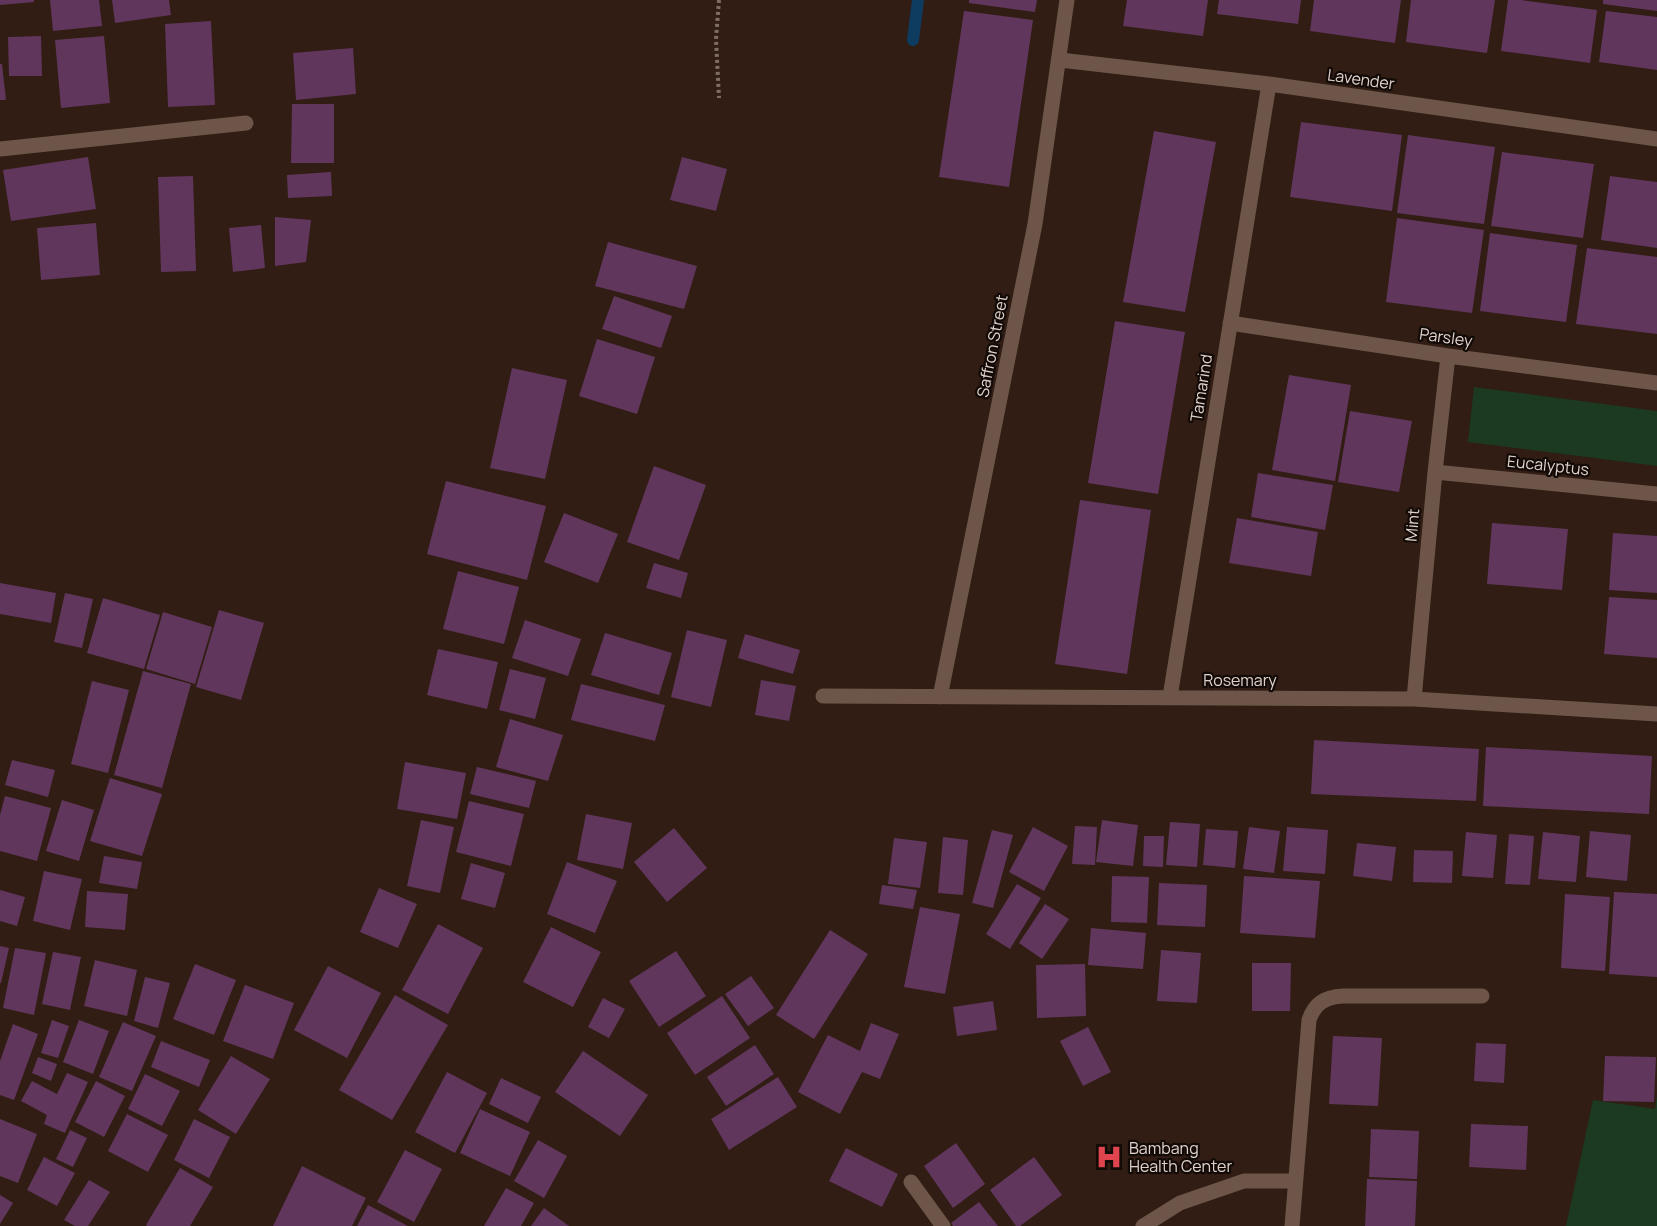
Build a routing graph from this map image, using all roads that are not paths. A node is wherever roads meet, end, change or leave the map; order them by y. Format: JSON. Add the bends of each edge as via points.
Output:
{"nodes":[{"id":1,"x":1067,"y":0,"type":"edge"},
{"id":2,"x":1060,"y":60,"type":"junction"},
{"id":3,"x":1269,"y":84,"type":"junction"},
{"id":4,"x":246,"y":123,"type":"dead end"},
{"id":5,"x":1657,"y":139,"type":"edge"},
{"id":6,"x":0,"y":149,"type":"edge"},
{"id":7,"x":1230,"y":323,"type":"junction"},
{"id":8,"x":1448,"y":356,"type":"junction"},
{"id":9,"x":1657,"y":383,"type":"edge"},
{"id":10,"x":1435,"y":472,"type":"junction"},
{"id":11,"x":1657,"y":494,"type":"edge"},
{"id":12,"x":823,"y":696,"type":"dead end"},
{"id":13,"x":940,"y":697,"type":"junction"},
{"id":14,"x":1170,"y":697,"type":"junction"},
{"id":15,"x":1414,"y":699,"type":"junction"},
{"id":16,"x":1657,"y":714,"type":"edge"},
{"id":17,"x":1482,"y":996,"type":"dead end"},
{"id":18,"x":1295,"y":1181,"type":"junction"},
{"id":19,"x":911,"y":1182,"type":"dead end"},
{"id":20,"x":943,"y":1226,"type":"edge"},
{"id":21,"x":1143,"y":1226,"type":"edge"},
{"id":22,"x":1292,"y":1226,"type":"edge"}],
"edges":[{"from":1,"to":2,"type":"street","name":"Saffron Street"},
{"from":2,"to":3,"type":"street","name":"Lavender"},
{"from":2,"to":13,"type":"street","name":"Saffron Street","via":[[1035,224]]},
{"from":3,"to":5,"type":"street","name":"Lavender"},
{"from":3,"to":7,"type":"street","name":"Tamarind"},
{"from":4,"to":6,"type":"street"},
{"from":7,"to":8,"type":"street","name":"Parsley"},
{"from":7,"to":14,"type":"street","name":"Tamarind"},
{"from":8,"to":9,"type":"street","name":"Parsley"},
{"from":8,"to":10,"type":"street","name":"Mint"},
{"from":10,"to":11,"type":"street","name":"Eucalyptus"},
{"from":10,"to":15,"type":"street","name":"Mint"},
{"from":12,"to":13,"type":"street","name":"Rosemary"},
{"from":13,"to":14,"type":"street","name":"Rosemary"},
{"from":14,"to":15,"type":"street","name":"Rosemary"},
{"from":15,"to":16,"type":"street","name":"Rosemary"},
{"from":17,"to":18,"type":"street","via":[[1330,996],[1320,1002],[1309,1020]]},
{"from":18,"to":21,"type":"street","via":[[1244,1181],[1180,1203]]},
{"from":18,"to":22,"type":"street"},
{"from":19,"to":20,"type":"street"}]}
